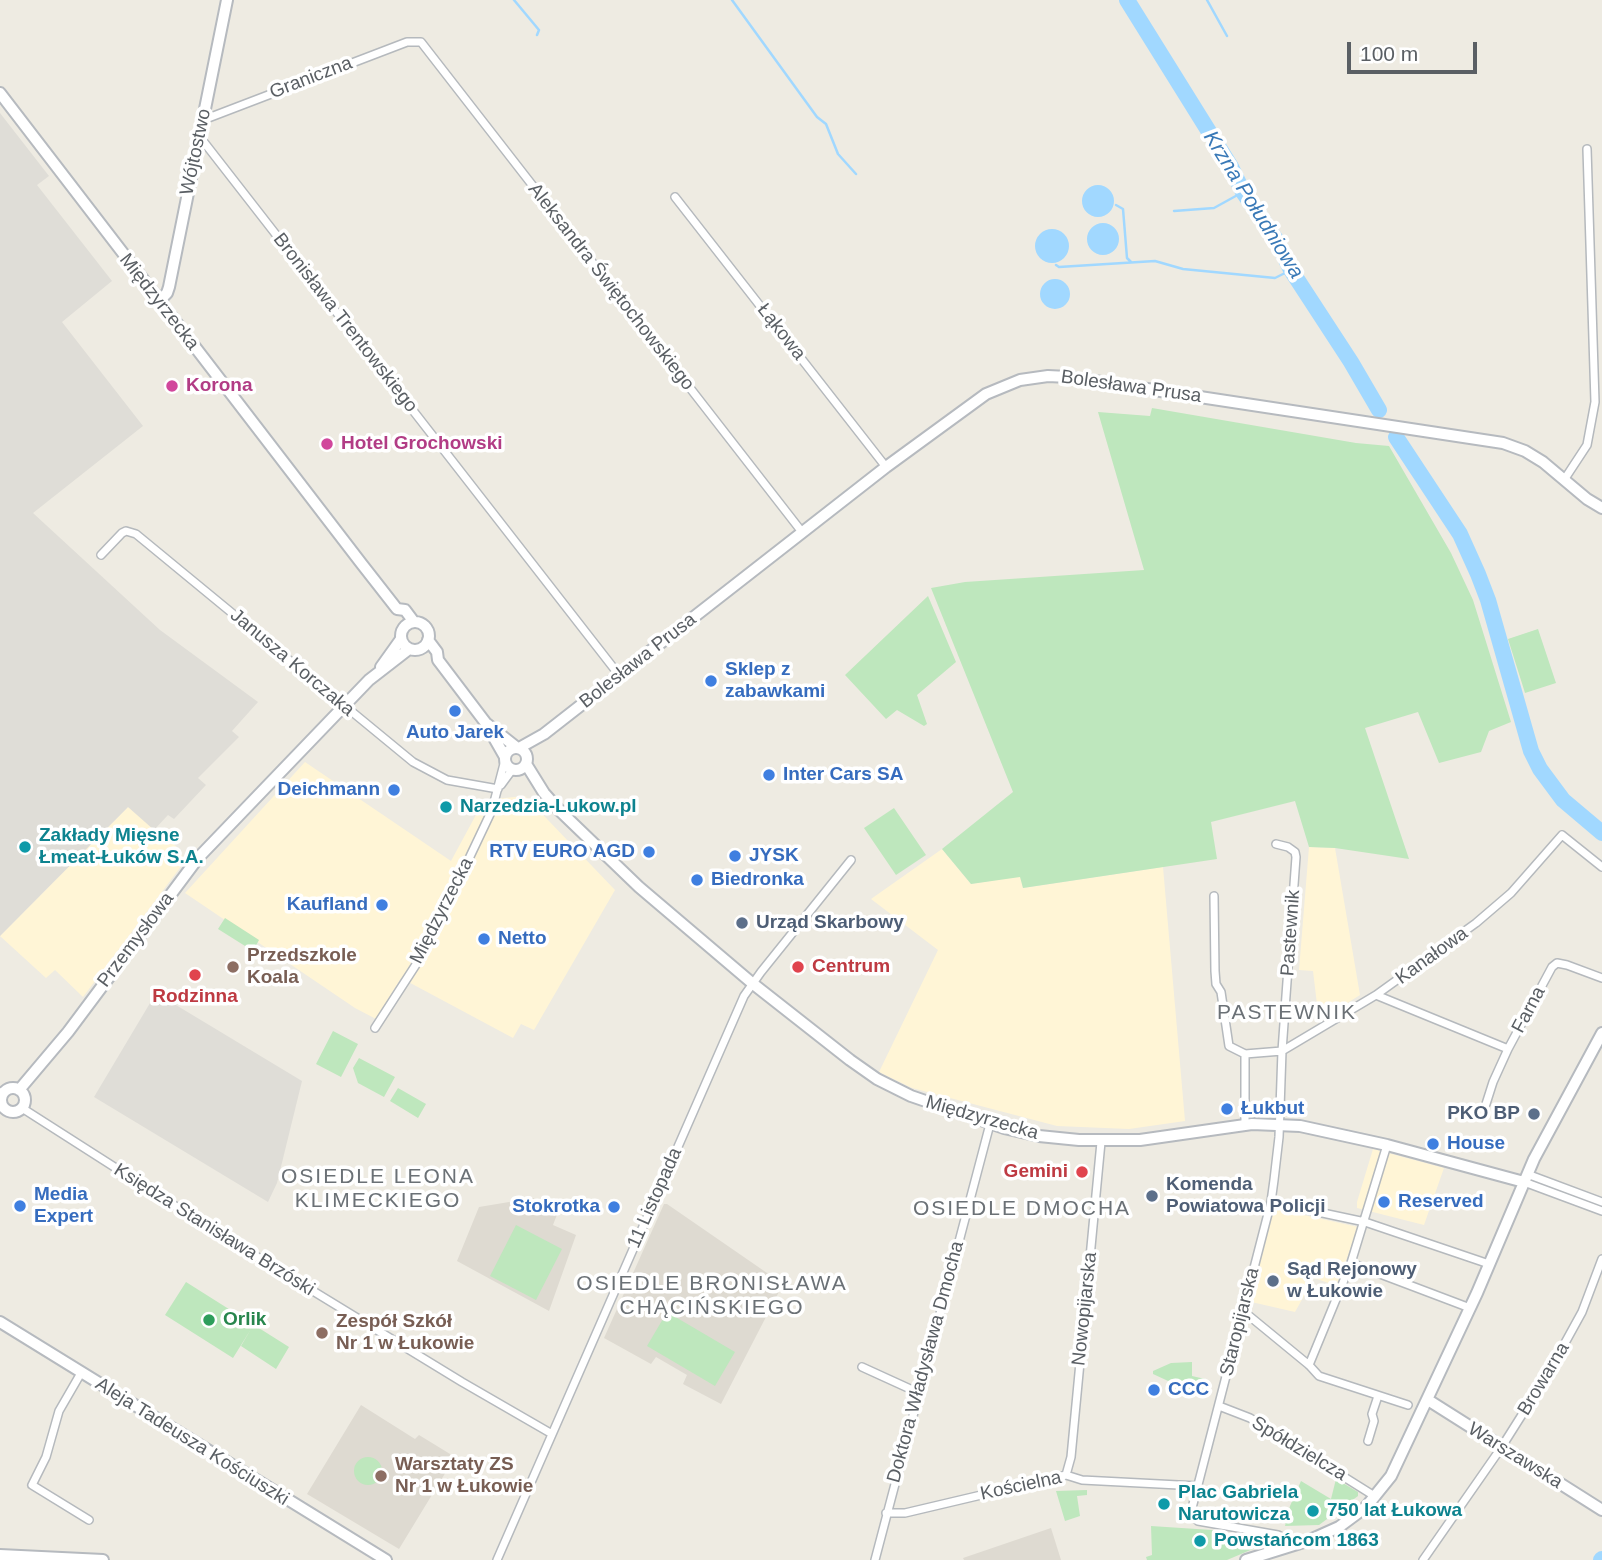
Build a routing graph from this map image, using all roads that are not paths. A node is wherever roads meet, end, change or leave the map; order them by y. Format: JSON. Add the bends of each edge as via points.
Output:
{"nodes":[{"id":1,"x":227,"y":0,"type":"edge"},
{"id":2,"x":421,"y":41,"type":"joint"},
{"id":3,"x":0,"y":93,"type":"edge"},
{"id":4,"x":202,"y":120,"type":"junction"},
{"id":5,"x":199,"y":136,"type":"junction"},
{"id":6,"x":1587,"y":149,"type":"dead end"},
{"id":7,"x":675,"y":197,"type":"dead end"},
{"id":8,"x":159,"y":302,"type":"junction"},
{"id":9,"x":886,"y":467,"type":"junction"},
{"id":10,"x":1564,"y":480,"type":"junction"},
{"id":11,"x":1602,"y":508,"type":"edge"},
{"id":12,"x":803,"y":532,"type":"junction"},
{"id":13,"x":101,"y":555,"type":"dead end"},
{"id":14,"x":397,"y":609,"type":"junction"},
{"id":15,"x":414,"y":622,"type":"junction"},
{"id":16,"x":402,"y":634,"type":"junction"},
{"id":17,"x":425,"y":644,"type":"junction"},
{"id":18,"x":409,"y":649,"type":"junction"},
{"id":19,"x":376,"y":675,"type":"junction"},
{"id":20,"x":620,"y":675,"type":"junction"},
{"id":21,"x":344,"y":708,"type":"junction"},
{"id":22,"x":485,"y":722,"type":"junction"},
{"id":23,"x":522,"y":753,"type":"junction"},
{"id":24,"x":505,"y":759,"type":"junction"},
{"id":25,"x":514,"y":770,"type":"junction"},
{"id":26,"x":499,"y":789,"type":"junction"},
{"id":27,"x":544,"y":793,"type":"junction"},
{"id":28,"x":1276,"y":844,"type":"dead end"},
{"id":29,"x":851,"y":860,"type":"dead end"},
{"id":30,"x":1602,"y":867,"type":"edge"},
{"id":31,"x":1214,"y":896,"type":"dead end"},
{"id":32,"x":1602,"y":978,"type":"edge"},
{"id":33,"x":752,"y":983,"type":"junction"},
{"id":34,"x":1376,"y":995,"type":"junction"},
{"id":35,"x":375,"y":1028,"type":"dead end"},
{"id":36,"x":1602,"y":1033,"type":"edge"},
{"id":37,"x":1508,"y":1049,"type":"junction"},
{"id":38,"x":1282,"y":1051,"type":"junction"},
{"id":39,"x":1245,"y":1054,"type":"junction"},
{"id":40,"x":19,"y":1090,"type":"junction"},
{"id":41,"x":1,"y":1093,"type":"edge"},
{"id":42,"x":1486,"y":1104,"type":"dead end"},
{"id":43,"x":22,"y":1108,"type":"junction"},
{"id":44,"x":3,"y":1114,"type":"edge"},
{"id":45,"x":990,"y":1124,"type":"junction"},
{"id":46,"x":1245,"y":1124,"type":"junction"},
{"id":47,"x":1279,"y":1124,"type":"junction"},
{"id":48,"x":1101,"y":1142,"type":"junction"},
{"id":49,"x":1387,"y":1145,"type":"junction"},
{"id":50,"x":1526,"y":1178,"type":"junction"},
{"id":51,"x":1270,"y":1202,"type":"junction"},
{"id":52,"x":1602,"y":1202,"type":"edge"},
{"id":53,"x":1602,"y":1211,"type":"edge"},
{"id":54,"x":1365,"y":1222,"type":"junction"},
{"id":55,"x":1602,"y":1259,"type":"edge"},
{"id":56,"x":1351,"y":1263,"type":"junction"},
{"id":57,"x":1489,"y":1264,"type":"junction"},
{"id":58,"x":1470,"y":1308,"type":"junction"},
{"id":59,"x":1242,"y":1310,"type":"junction"},
{"id":60,"x":0,"y":1322,"type":"edge"},
{"id":61,"x":1309,"y":1365,"type":"junction"},
{"id":62,"x":862,"y":1367,"type":"dead end"},
{"id":63,"x":82,"y":1373,"type":"junction"},
{"id":64,"x":919,"y":1393,"type":"junction"},
{"id":65,"x":1378,"y":1396,"type":"junction"},
{"id":66,"x":1428,"y":1401,"type":"junction"},
{"id":67,"x":1408,"y":1405,"type":"dead end"},
{"id":68,"x":1219,"y":1406,"type":"junction"},
{"id":69,"x":552,"y":1434,"type":"junction"},
{"id":70,"x":1368,"y":1441,"type":"dead end"},
{"id":71,"x":1501,"y":1448,"type":"junction"},
{"id":72,"x":1066,"y":1475,"type":"junction"},
{"id":73,"x":1198,"y":1486,"type":"junction"},
{"id":74,"x":1376,"y":1497,"type":"junction"},
{"id":75,"x":1602,"y":1510,"type":"edge"},
{"id":76,"x":886,"y":1513,"type":"junction"},
{"id":77,"x":89,"y":1520,"type":"dead end"},
{"id":78,"x":1291,"y":1546,"type":"junction"},
{"id":79,"x":0,"y":1555,"type":"edge"},
{"id":80,"x":103,"y":1560,"type":"edge"},
{"id":81,"x":386,"y":1560,"type":"edge"},
{"id":82,"x":497,"y":1560,"type":"edge"},
{"id":83,"x":875,"y":1560,"type":"edge"},
{"id":84,"x":1246,"y":1560,"type":"edge"},
{"id":85,"x":1423,"y":1560,"type":"edge"}],
"edges":[{"from":1,"to":4,"type":"main road","name":"Wójtostwo"},
{"from":2,"to":4,"type":"street","name":"Graniczna","via":[[407,42]]},
{"from":2,"to":12,"type":"street","name":"Aleksandra Świętochowskiego"},
{"from":3,"to":8,"type":"main road","name":"Międzyrzecka"},
{"from":4,"to":5,"type":"main road","name":"Wójtostwo"},
{"from":5,"to":8,"type":"main road","name":"Wójtostwo","via":[[169,287]]},
{"from":5,"to":20,"type":"street","name":"Bronisława Trentowskiego"},
{"from":6,"to":10,"type":"street","via":[[1595,402],[1587,445]]},
{"from":7,"to":9,"type":"street","name":"Łąkowa"},
{"from":8,"to":14,"type":"main road","name":"Międzyrzecka"},
{"from":9,"to":10,"type":"main road","name":"Bolesława Prusa","via":[[986,394],[1020,380],[1048,376],[1503,443],[1525,451]]},
{"from":9,"to":12,"type":"main road","name":"Bolesława Prusa"},
{"from":10,"to":11,"type":"main road","name":"Bolesława Prusa"},
{"from":12,"to":20,"type":"main road","name":"Bolesława Prusa"},
{"from":13,"to":21,"type":"street","name":"Janusza Korczaka","via":[[122,533],[136,534]]},
{"from":14,"to":15,"type":"main road","name":"Międzyrzecka","via":[[405,610]]},
{"from":14,"to":16,"type":"main road","name":"Międzyrzecka"},
{"from":15,"to":16,"type":"main road"},
{"from":15,"to":17,"type":"main road","via":[[427,629]]},
{"from":16,"to":18,"type":"main road"},
{"from":16,"to":19,"type":"main road","name":"Przemysłowa"},
{"from":17,"to":18,"type":"main road"},
{"from":17,"to":22,"type":"main road","name":"Międzyrzecka","via":[[437,652],[438,660]]},
{"from":18,"to":19,"type":"main road","name":"Przemysłowa"},
{"from":19,"to":21,"type":"main road","name":"Przemysłowa"},
{"from":20,"to":23,"type":"main road","name":"Bolesława Prusa"},
{"from":21,"to":26,"type":"street","name":"Janusza Korczaka","via":[[431,773]]},
{"from":21,"to":40,"type":"main road","name":"Przemysłowa","via":[[198,858]]},
{"from":22,"to":23,"type":"main road","name":"Międzyrzecka"},
{"from":22,"to":24,"type":"main road","name":"Międzyrzecka"},
{"from":23,"to":24,"type":"main road","via":[[508,751]]},
{"from":23,"to":25,"type":"main road"},
{"from":23,"to":27,"type":"main road","name":"Międzyrzecka"},
{"from":24,"to":25,"type":"main road"},
{"from":24,"to":26,"type":"street","name":"Międzyrzecka"},
{"from":25,"to":26,"type":"street","name":"Międzyrzecka"},
{"from":25,"to":27,"type":"main road","name":"Międzyrzecka"},
{"from":26,"to":35,"type":"street","name":"Międzyrzecka","via":[[424,950]]},
{"from":27,"to":33,"type":"main road","name":"Międzyrzecka","via":[[614,865]]},
{"from":28,"to":38,"type":"street","name":"Pastewnik","via":[[1288,847],[1296,856]]},
{"from":29,"to":33,"type":"street","name":"11 Listopada"},
{"from":30,"to":34,"type":"street","name":"Kanałowa","via":[[1562,835],[1496,908]]},
{"from":31,"to":39,"type":"street","via":[[1216,984],[1229,1046]]},
{"from":32,"to":37,"type":"street","name":"Farna","via":[[1557,963]]},
{"from":33,"to":45,"type":"main road","name":"Międzyrzecka","via":[[877,1079],[927,1103]]},
{"from":33,"to":69,"type":"street","name":"11 Listopada"},
{"from":34,"to":37,"type":"street","name":"Farna"},
{"from":34,"to":38,"type":"street","name":"Kanałowa"},
{"from":36,"to":50,"type":"main road"},
{"from":37,"to":42,"type":"street"},
{"from":38,"to":39,"type":"street"},
{"from":38,"to":47,"type":"street","name":"Pastewnik"},
{"from":39,"to":46,"type":"street"},
{"from":40,"to":41,"type":"main road"},
{"from":40,"to":43,"type":"main road"},
{"from":41,"to":44,"type":"main road"},
{"from":43,"to":44,"type":"main road"},
{"from":43,"to":69,"type":"street","name":"Księdza Stanisława Brzóski","via":[[205,1225]]},
{"from":45,"to":48,"type":"main road","name":"Międzyrzecka","via":[[1040,1136]]},
{"from":45,"to":64,"type":"street","name":"Doktora Władysława Dmocha"},
{"from":46,"to":47,"type":"main road","name":"Międzyrzecka"},
{"from":46,"to":48,"type":"main road","name":"Międzyrzecka"},
{"from":47,"to":49,"type":"main road","name":"Międzyrzecka"},
{"from":47,"to":51,"type":"street","name":"Staropijarska"},
{"from":48,"to":72,"type":"street","name":"Nowopijarska"},
{"from":49,"to":50,"type":"main road","name":"Międzyrzecka"},
{"from":49,"to":54,"type":"street"},
{"from":50,"to":52,"type":"street"},
{"from":50,"to":53,"type":"street"},
{"from":50,"to":57,"type":"main road"},
{"from":51,"to":54,"type":"street"},
{"from":51,"to":59,"type":"street","name":"Staropijarska"},
{"from":54,"to":56,"type":"street"},
{"from":54,"to":57,"type":"street"},
{"from":55,"to":71,"type":"street","name":"Browarna","via":[[1571,1333]]},
{"from":56,"to":58,"type":"street"},
{"from":56,"to":61,"type":"street"},
{"from":57,"to":58,"type":"main road"},
{"from":58,"to":66,"type":"main road"},
{"from":59,"to":61,"type":"street"},
{"from":59,"to":68,"type":"street","name":"Staropijarska"},
{"from":60,"to":63,"type":"main road","name":"Aleja Tadeusza Kościuszki"},
{"from":61,"to":65,"type":"street","via":[[1323,1378]]},
{"from":62,"to":64,"type":"street"},
{"from":63,"to":77,"type":"street","via":[[59,1411],[46,1457],[32,1485]]},
{"from":63,"to":81,"type":"main road","name":"Aleja Tadeusza Kościuszki"},
{"from":64,"to":76,"type":"street","name":"Doktora Władysława Dmocha"},
{"from":65,"to":67,"type":"street"},
{"from":65,"to":70,"type":"street"},
{"from":66,"to":71,"type":"main road","name":"Warszawska"},
{"from":66,"to":74,"type":"main road","via":[[1396,1468]]},
{"from":68,"to":73,"type":"street","name":"Staropijarska"},
{"from":68,"to":74,"type":"street","name":"Spółdzielcza","via":[[1250,1418]]},
{"from":69,"to":82,"type":"street","name":"11 Listopada"},
{"from":71,"to":75,"type":"main road","name":"Warszawska"},
{"from":71,"to":85,"type":"street","name":"Browarna"},
{"from":72,"to":73,"type":"street","name":"Kościelna","via":[[1082,1480]]},
{"from":72,"to":76,"type":"street","name":"Kościelna","via":[[905,1513]]},
{"from":73,"to":78,"type":"street","name":"Staropijarska","via":[[1192,1508],[1198,1521],[1278,1535]]},
{"from":74,"to":78,"type":"main road","via":[[1339,1527]]},
{"from":76,"to":83,"type":"street","name":"Doktora Władysława Dmocha"},
{"from":78,"to":84,"type":"main road"},
{"from":79,"to":80,"type":"main road"}]}
